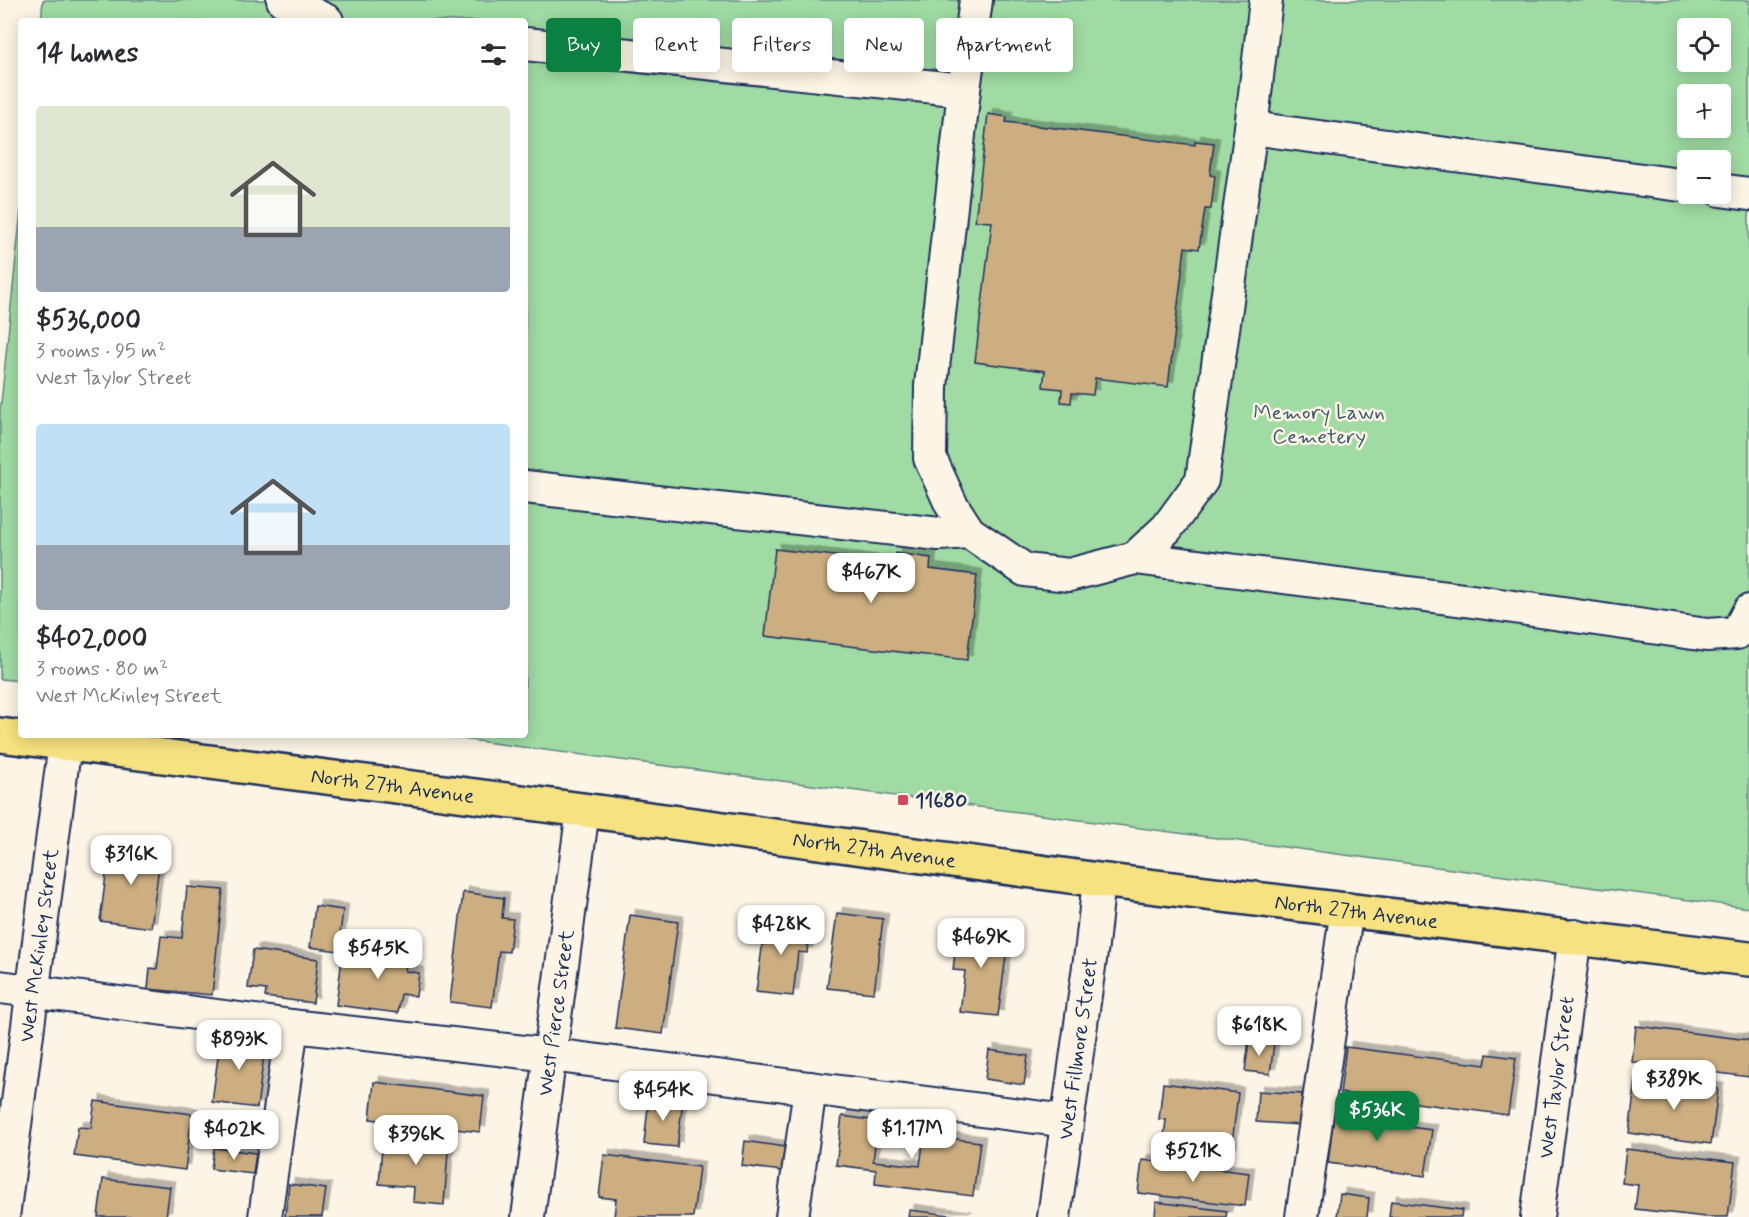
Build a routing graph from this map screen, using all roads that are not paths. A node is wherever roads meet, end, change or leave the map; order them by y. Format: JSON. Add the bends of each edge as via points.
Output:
{"nodes":[{"id":1,"x":976,"y":0,"type":"edge"},
{"id":2,"x":1266,"y":0,"type":"edge"},
{"id":3,"x":528,"y":44,"type":"edge"},
{"id":4,"x":964,"y":90,"type":"junction"},
{"id":5,"x":1251,"y":128,"type":"junction"},
{"id":6,"x":1677,"y":185,"type":"edge"},
{"id":7,"x":1731,"y":192,"type":"edge"},
{"id":8,"x":1749,"y":194,"type":"edge"},
{"id":9,"x":528,"y":487,"type":"edge"},
{"id":10,"x":969,"y":532,"type":"junction"},
{"id":11,"x":1135,"y":558,"type":"junction"},
{"id":12,"x":1749,"y":611,"type":"edge"},
{"id":13,"x":0,"y":735,"type":"edge"},
{"id":14,"x":18,"y":737,"type":"edge"},
{"id":15,"x":24,"y":738,"type":"edge"},
{"id":16,"x":65,"y":743,"type":"junction"},
{"id":17,"x":583,"y":810,"type":"junction"},
{"id":18,"x":1099,"y":880,"type":"junction"},
{"id":19,"x":1347,"y":909,"type":"junction"},
{"id":20,"x":1575,"y":936,"type":"junction"},
{"id":21,"x":1749,"y":959,"type":"edge"},
{"id":22,"x":0,"y":987,"type":"edge"},
{"id":23,"x":33,"y":991,"type":"junction"},
{"id":24,"x":292,"y":1026,"type":"junction"},
{"id":25,"x":551,"y":1055,"type":"junction"},
{"id":26,"x":810,"y":1088,"type":"junction"},
{"id":27,"x":1067,"y":1121,"type":"junction"},
{"id":28,"x":3,"y":1217,"type":"edge"},
{"id":29,"x":265,"y":1217,"type":"edge"},
{"id":30,"x":528,"y":1217,"type":"edge"},
{"id":31,"x":792,"y":1217,"type":"edge"},
{"id":32,"x":1054,"y":1217,"type":"edge"},
{"id":33,"x":1302,"y":1217,"type":"edge"},
{"id":34,"x":1537,"y":1217,"type":"edge"}],
"edges":[{"from":1,"to":4,"type":"street"},
{"from":2,"to":5,"type":"street"},
{"from":3,"to":4,"type":"street"},
{"from":4,"to":10,"type":"street","via":[[931,386],[930,458]]},
{"from":5,"to":6,"type":"street"},
{"from":5,"to":11,"type":"street","via":[[1202,480],[1167,528]]},
{"from":7,"to":8,"type":"street"},
{"from":9,"to":10,"type":"street","via":[[939,534]]},
{"from":10,"to":11,"type":"street","via":[[1025,570],[1069,575]]},
{"from":11,"to":12,"type":"street","via":[[1707,635],[1737,633]]},
{"from":13,"to":14,"type":"main road","name":"North 27th Avenue"},
{"from":15,"to":16,"type":"main road","name":"North 27th Avenue"},
{"from":16,"to":17,"type":"main road","name":"North 27th Avenue"},
{"from":16,"to":23,"type":"street","name":"West McKinley Street"},
{"from":17,"to":18,"type":"main road","name":"North 27th Avenue"},
{"from":17,"to":25,"type":"street","name":"West Pierce Street"},
{"from":18,"to":19,"type":"main road","name":"North 27th Avenue"},
{"from":18,"to":27,"type":"street","name":"West Fillmore Street"},
{"from":19,"to":20,"type":"main road","name":"North 27th Avenue"},
{"from":19,"to":33,"type":"street"},
{"from":20,"to":21,"type":"main road","name":"North 27th Avenue"},
{"from":20,"to":34,"type":"street","name":"West Taylor Street"},
{"from":22,"to":23,"type":"street"},
{"from":23,"to":24,"type":"street"},
{"from":23,"to":28,"type":"street","name":"West McKinley Street"},
{"from":24,"to":25,"type":"street"},
{"from":24,"to":29,"type":"street"},
{"from":25,"to":26,"type":"street"},
{"from":25,"to":30,"type":"street","name":"West Pierce Street"},
{"from":26,"to":27,"type":"street"},
{"from":26,"to":31,"type":"street"},
{"from":27,"to":32,"type":"street","name":"West Fillmore Street"}]}
